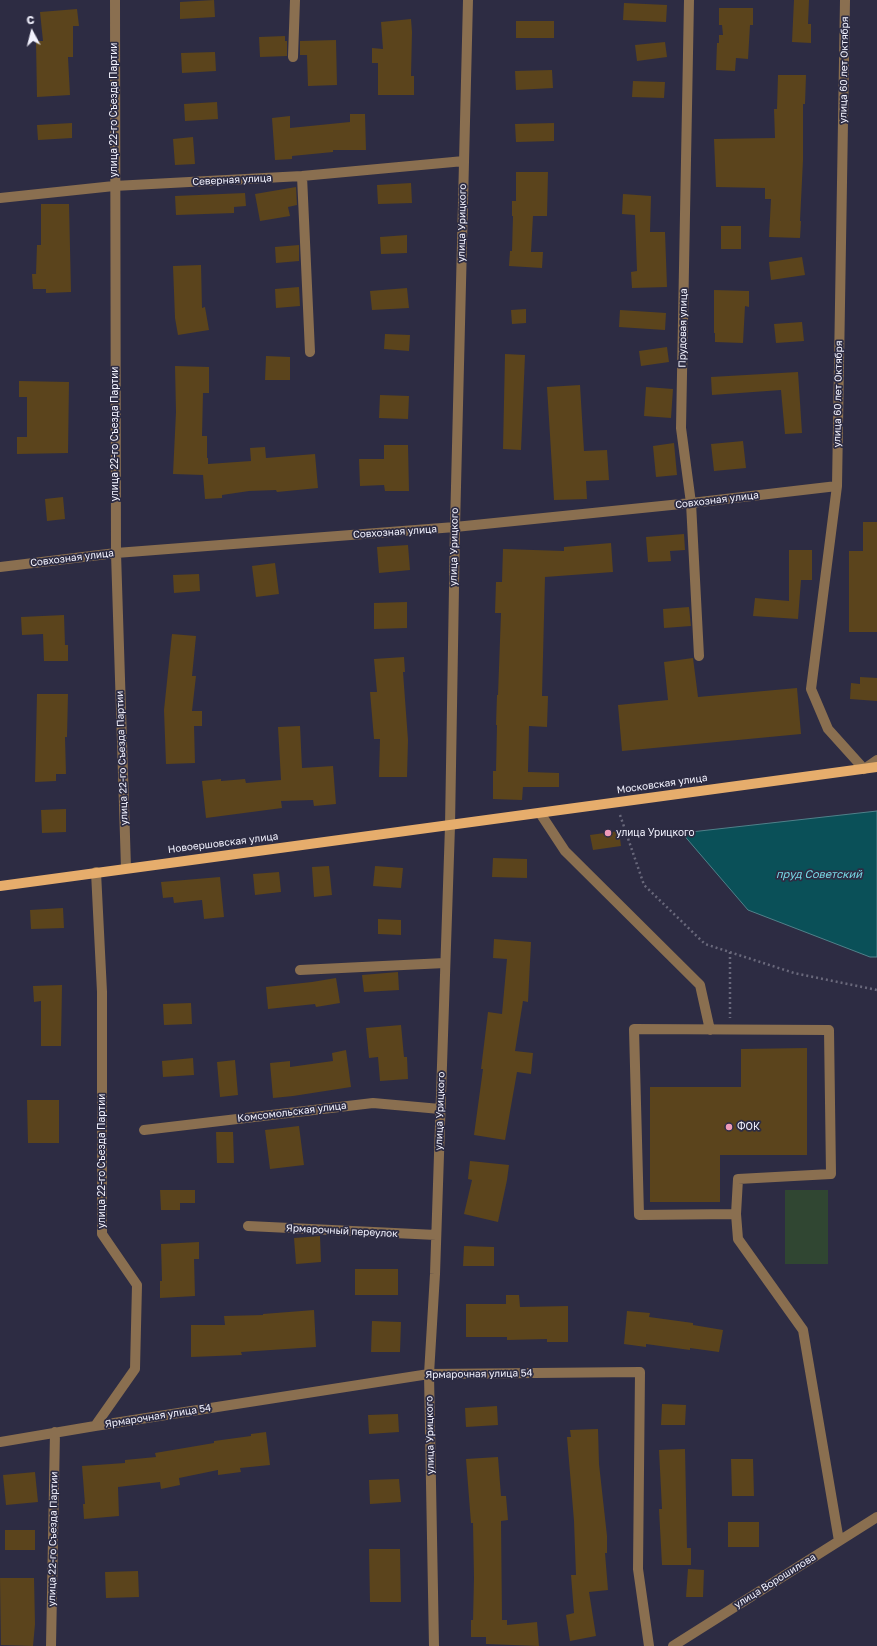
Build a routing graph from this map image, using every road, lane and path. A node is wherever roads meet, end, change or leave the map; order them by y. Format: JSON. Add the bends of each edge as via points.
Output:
{"nodes":[{"id":1,"x":114,"y":0,"type":"edge"},
{"id":2,"x":294,"y":0,"type":"edge"},
{"id":3,"x":468,"y":0,"type":"edge"},
{"id":4,"x":690,"y":0,"type":"edge"},
{"id":5,"x":845,"y":0,"type":"edge"},
{"id":6,"x":293,"y":57,"type":"dead end"},
{"id":7,"x":464,"y":160,"type":"junction"},
{"id":8,"x":302,"y":176,"type":"junction"},
{"id":9,"x":114,"y":186,"type":"junction"},
{"id":10,"x":0,"y":198,"type":"edge"},
{"id":11,"x":310,"y":352,"type":"dead end"},
{"id":12,"x":837,"y":486,"type":"junction"},
{"id":13,"x":691,"y":503,"type":"junction"},
{"id":14,"x":455,"y":527,"type":"junction"},
{"id":15,"x":116,"y":553,"type":"junction"},
{"id":16,"x":0,"y":567,"type":"edge"},
{"id":17,"x":698,"y":656,"type":"dead end"},
{"id":18,"x":877,"y":760,"type":"edge"},
{"id":19,"x":877,"y":767,"type":"edge"},
{"id":20,"x":864,"y":768,"type":"junction"},
{"id":21,"x":617,"y":802,"type":"junction"},
{"id":22,"x":540,"y":813,"type":"junction"},
{"id":23,"x":450,"y":826,"type":"junction"},
{"id":24,"x":126,"y":868,"type":"junction"},
{"id":25,"x":96,"y":872,"type":"junction"},
{"id":26,"x":0,"y":886,"type":"edge"},
{"id":27,"x":730,"y":952,"type":"junction"},
{"id":28,"x":445,"y":963,"type":"junction"},
{"id":29,"x":300,"y":970,"type":"dead end"},
{"id":30,"x":877,"y":990,"type":"edge"},
{"id":31,"x":710,"y":1030,"type":"junction"},
{"id":32,"x":730,"y":1030,"type":"junction"},
{"id":33,"x":440,"y":1109,"type":"junction"},
{"id":34,"x":144,"y":1130,"type":"dead end"},
{"id":35,"x":736,"y":1214,"type":"junction"},
{"id":36,"x":248,"y":1226,"type":"dead end"},
{"id":37,"x":436,"y":1235,"type":"junction"},
{"id":38,"x":429,"y":1374,"type":"junction"},
{"id":39,"x":95,"y":1426,"type":"junction"},
{"id":40,"x":55,"y":1432,"type":"junction"},
{"id":41,"x":0,"y":1442,"type":"edge"},
{"id":42,"x":877,"y":1517,"type":"edge"},
{"id":43,"x":839,"y":1541,"type":"junction"},
{"id":44,"x":51,"y":1646,"type":"edge"},
{"id":45,"x":434,"y":1646,"type":"edge"},
{"id":46,"x":650,"y":1646,"type":"edge"},
{"id":47,"x":673,"y":1646,"type":"edge"}],
"edges":[{"from":1,"to":9,"type":"street","name":"улица 22-го Съезда Партии"},
{"from":2,"to":6,"type":"street"},
{"from":3,"to":7,"type":"street","name":"улица Урицкого"},
{"from":4,"to":13,"type":"street","name":"Прудовая улица","via":[[681,428]]},
{"from":5,"to":12,"type":"street","name":"улица 60 лет Октября"},
{"from":7,"to":8,"type":"street","name":"Северная улица"},
{"from":7,"to":14,"type":"street","name":"улица Урицкого"},
{"from":8,"to":9,"type":"street","name":"Северная улица"},
{"from":8,"to":11,"type":"street"},
{"from":9,"to":10,"type":"street","name":"Северная улица"},
{"from":9,"to":15,"type":"street","name":"улица 22-го Съезда Партии"},
{"from":12,"to":13,"type":"street","name":"Совхозная улица"},
{"from":12,"to":20,"type":"street","name":"улица 60 лет Октября","via":[[811,689],[828,729]]},
{"from":13,"to":14,"type":"street","name":"Совхозная улица"},
{"from":13,"to":17,"type":"street","name":"Прудовая улица"},
{"from":14,"to":15,"type":"street","name":"Совхозная улица"},
{"from":14,"to":23,"type":"street","name":"улица Урицкого"},
{"from":15,"to":16,"type":"street","name":"Совхозная улица"},
{"from":15,"to":24,"type":"street","name":"улица 22-го Съезда Партии"},
{"from":18,"to":20,"type":"street"},
{"from":19,"to":20,"type":"main road","name":"Московская улица"},
{"from":20,"to":21,"type":"main road","name":"Московская улица"},
{"from":21,"to":22,"type":"main road","name":"Московская улица"},
{"from":21,"to":27,"type":"path","via":[[644,885],[705,944]]},
{"from":22,"to":23,"type":"main road","name":"Московская улица"},
{"from":22,"to":31,"type":"street","via":[[565,851],[700,985]]},
{"from":23,"to":24,"type":"main road","name":"Новоершовская улица"},
{"from":23,"to":28,"type":"street","name":"улица Урицкого"},
{"from":24,"to":25,"type":"main road","name":"Новоершовская улица"},
{"from":25,"to":26,"type":"main road","name":"Новоершовская улица"},
{"from":25,"to":39,"type":"street","name":"улица 22-го Съезда Партии","via":[[102,992],[102,1234],[137,1285],[135,1370]]},
{"from":27,"to":30,"type":"path","via":[[794,973]]},
{"from":27,"to":32,"type":"path"},
{"from":28,"to":29,"type":"street"},
{"from":28,"to":33,"type":"street","name":"улица Урицкого"},
{"from":31,"to":32,"type":"street"},
{"from":31,"to":35,"type":"street","via":[[634,1029],[639,1215]]},
{"from":32,"to":35,"type":"street","via":[[829,1030],[831,1174],[738,1179]]},
{"from":33,"to":34,"type":"street","name":"Комсомольская улица","via":[[373,1103]]},
{"from":33,"to":37,"type":"street","name":"улица Урицкого"},
{"from":35,"to":43,"type":"street","via":[[738,1239],[803,1330]]},
{"from":36,"to":37,"type":"street","name":"Ярмарочный переулок"},
{"from":37,"to":38,"type":"street","name":"улица Урицкого"},
{"from":38,"to":39,"type":"street","name":"Ярмарочная улица 54"},
{"from":38,"to":45,"type":"street","name":"улица Урицкого"},
{"from":38,"to":46,"type":"street","name":"Ярмарочная улица 54","via":[[640,1372],[638,1570]]},
{"from":39,"to":40,"type":"street","name":"Ярмарочная улица 54"},
{"from":40,"to":41,"type":"street","name":"Ярмарочная улица 54"},
{"from":40,"to":44,"type":"street","name":"улица 22-го Съезда Партии"},
{"from":42,"to":43,"type":"street","name":"улица Ворошилова"},
{"from":43,"to":47,"type":"street","name":"улица Ворошилова"}]}
